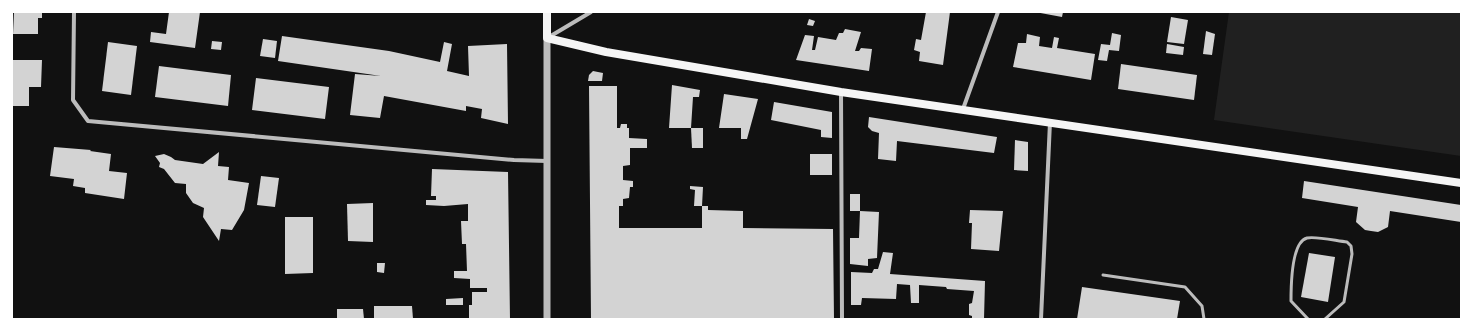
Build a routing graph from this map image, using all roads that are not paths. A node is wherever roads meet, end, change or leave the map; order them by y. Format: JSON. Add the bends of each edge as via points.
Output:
{"nodes":[{"id":1,"x":74,"y":12,"type":"edge"},
{"id":2,"x":547,"y":12,"type":"edge"},
{"id":3,"x":591,"y":12,"type":"edge"},
{"id":4,"x":998,"y":12,"type":"edge"},
{"id":5,"x":547,"y":38,"type":"junction"},
{"id":6,"x":841,"y":92,"type":"junction"},
{"id":7,"x":963,"y":109,"type":"junction"},
{"id":8,"x":1050,"y":122,"type":"junction"},
{"id":9,"x":547,"y":161,"type":"junction"},
{"id":10,"x":1461,"y":183,"type":"edge"},
{"id":11,"x":1103,"y":275,"type":"dead end"},
{"id":12,"x":547,"y":319,"type":"edge"},
{"id":13,"x":842,"y":319,"type":"edge"},
{"id":14,"x":1041,"y":319,"type":"edge"},
{"id":15,"x":1204,"y":319,"type":"edge"},
{"id":16,"x":1308,"y":319,"type":"edge"},
{"id":17,"x":1325,"y":319,"type":"edge"}],
"edges":[{"from":1,"to":9,"type":"street","via":[[73,100],[88,121]]},
{"from":2,"to":5,"type":"main road"},
{"from":3,"to":5,"type":"street"},
{"from":4,"to":7,"type":"street"},
{"from":5,"to":6,"type":"main road","via":[[606,52]]},
{"from":5,"to":9,"type":"street"},
{"from":6,"to":7,"type":"main road"},
{"from":6,"to":13,"type":"street"},
{"from":7,"to":8,"type":"main road"},
{"from":8,"to":10,"type":"main road"},
{"from":8,"to":14,"type":"street"},
{"from":9,"to":12,"type":"street"},
{"from":11,"to":15,"type":"lane","via":[[1185,287],[1202,306]]},
{"from":16,"to":17,"type":"lane","via":[[1291,301],[1294,254],[1299,243],[1307,238],[1347,242],[1351,246],[1344,302]]}]}
